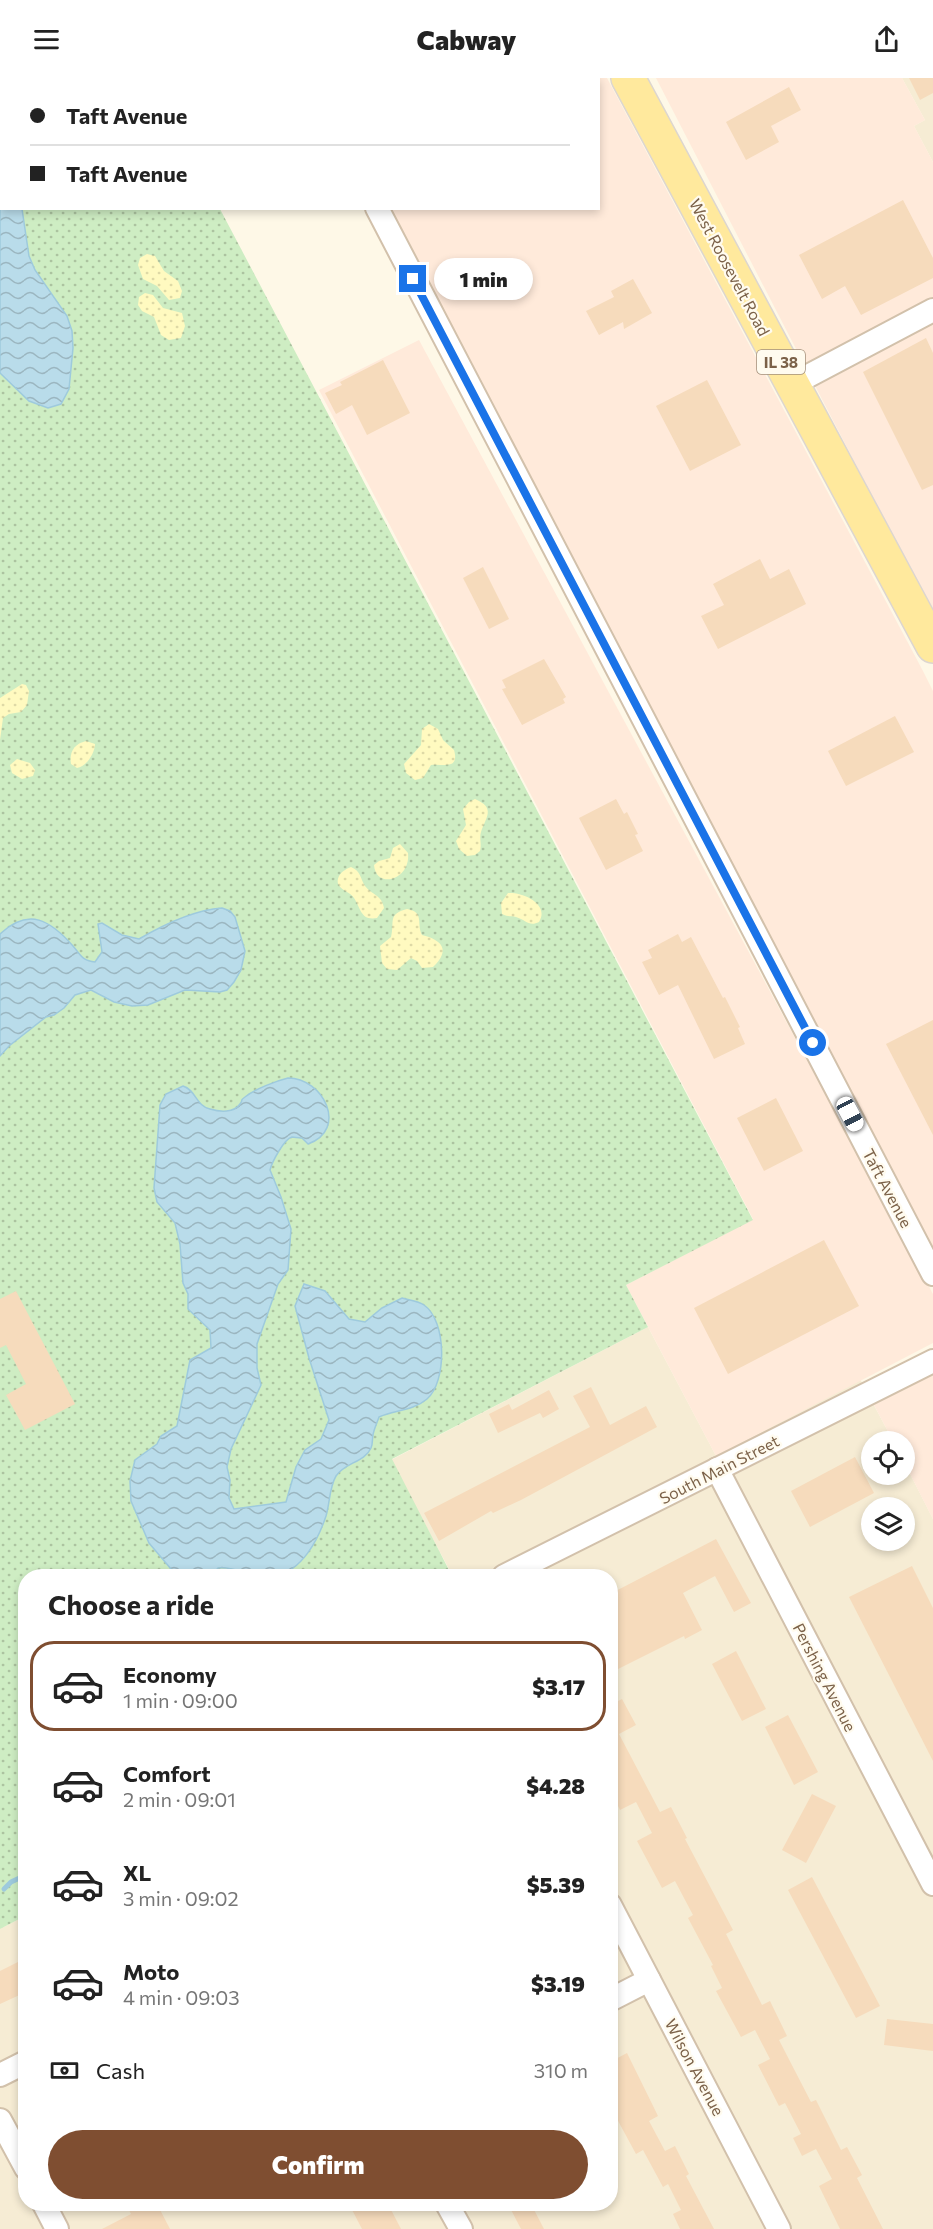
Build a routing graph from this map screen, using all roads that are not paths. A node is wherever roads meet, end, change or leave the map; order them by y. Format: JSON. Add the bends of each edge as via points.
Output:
{"nodes":[{"id":1,"x":628,"y":78,"type":"edge"},
{"id":2,"x":378,"y":210,"type":"edge"},
{"id":3,"x":933,"y":310,"type":"edge"},
{"id":4,"x":793,"y":384,"type":"junction"},
{"id":5,"x":933,"y":646,"type":"edge"},
{"id":6,"x":933,"y":1274,"type":"edge"},
{"id":7,"x":933,"y":1360,"type":"edge"},
{"id":8,"x":717,"y":1469,"type":"junction"},
{"id":9,"x":518,"y":1569,"type":"edge"},
{"id":10,"x":933,"y":1884,"type":"edge"},
{"id":11,"x":618,"y":1920,"type":"edge"},
{"id":12,"x":649,"y":1980,"type":"junction"},
{"id":13,"x":618,"y":1996,"type":"edge"},
{"id":14,"x":18,"y":2066,"type":"edge"},
{"id":15,"x":0,"y":2075,"type":"edge"},
{"id":16,"x":0,"y":2120,"type":"edge"},
{"id":17,"x":18,"y":2153,"type":"edge"},
{"id":18,"x":48,"y":2211,"type":"edge"},
{"id":19,"x":451,"y":2211,"type":"edge"},
{"id":20,"x":57,"y":2229,"type":"edge"},
{"id":21,"x":461,"y":2229,"type":"edge"},
{"id":22,"x":779,"y":2229,"type":"edge"}],
"edges":[{"from":1,"to":4,"type":"main road","name":"West Roosevelt Road","number":"IL 38"},
{"from":2,"to":6,"type":"street","name":"Taft Avenue"},
{"from":3,"to":4,"type":"street"},
{"from":4,"to":5,"type":"main road","name":"West Roosevelt Road","number":"IL 38"},
{"from":7,"to":8,"type":"street","name":"South Main Street"},
{"from":8,"to":9,"type":"street","name":"South Main Street"},
{"from":8,"to":10,"type":"street","name":"Pershing Avenue"},
{"from":11,"to":12,"type":"street","name":"Wilson Avenue"},
{"from":12,"to":13,"type":"street"},
{"from":12,"to":22,"type":"street","name":"Wilson Avenue"},
{"from":14,"to":15,"type":"street"},
{"from":16,"to":17,"type":"street"},
{"from":18,"to":20,"type":"street"},
{"from":19,"to":21,"type":"street"}]}
